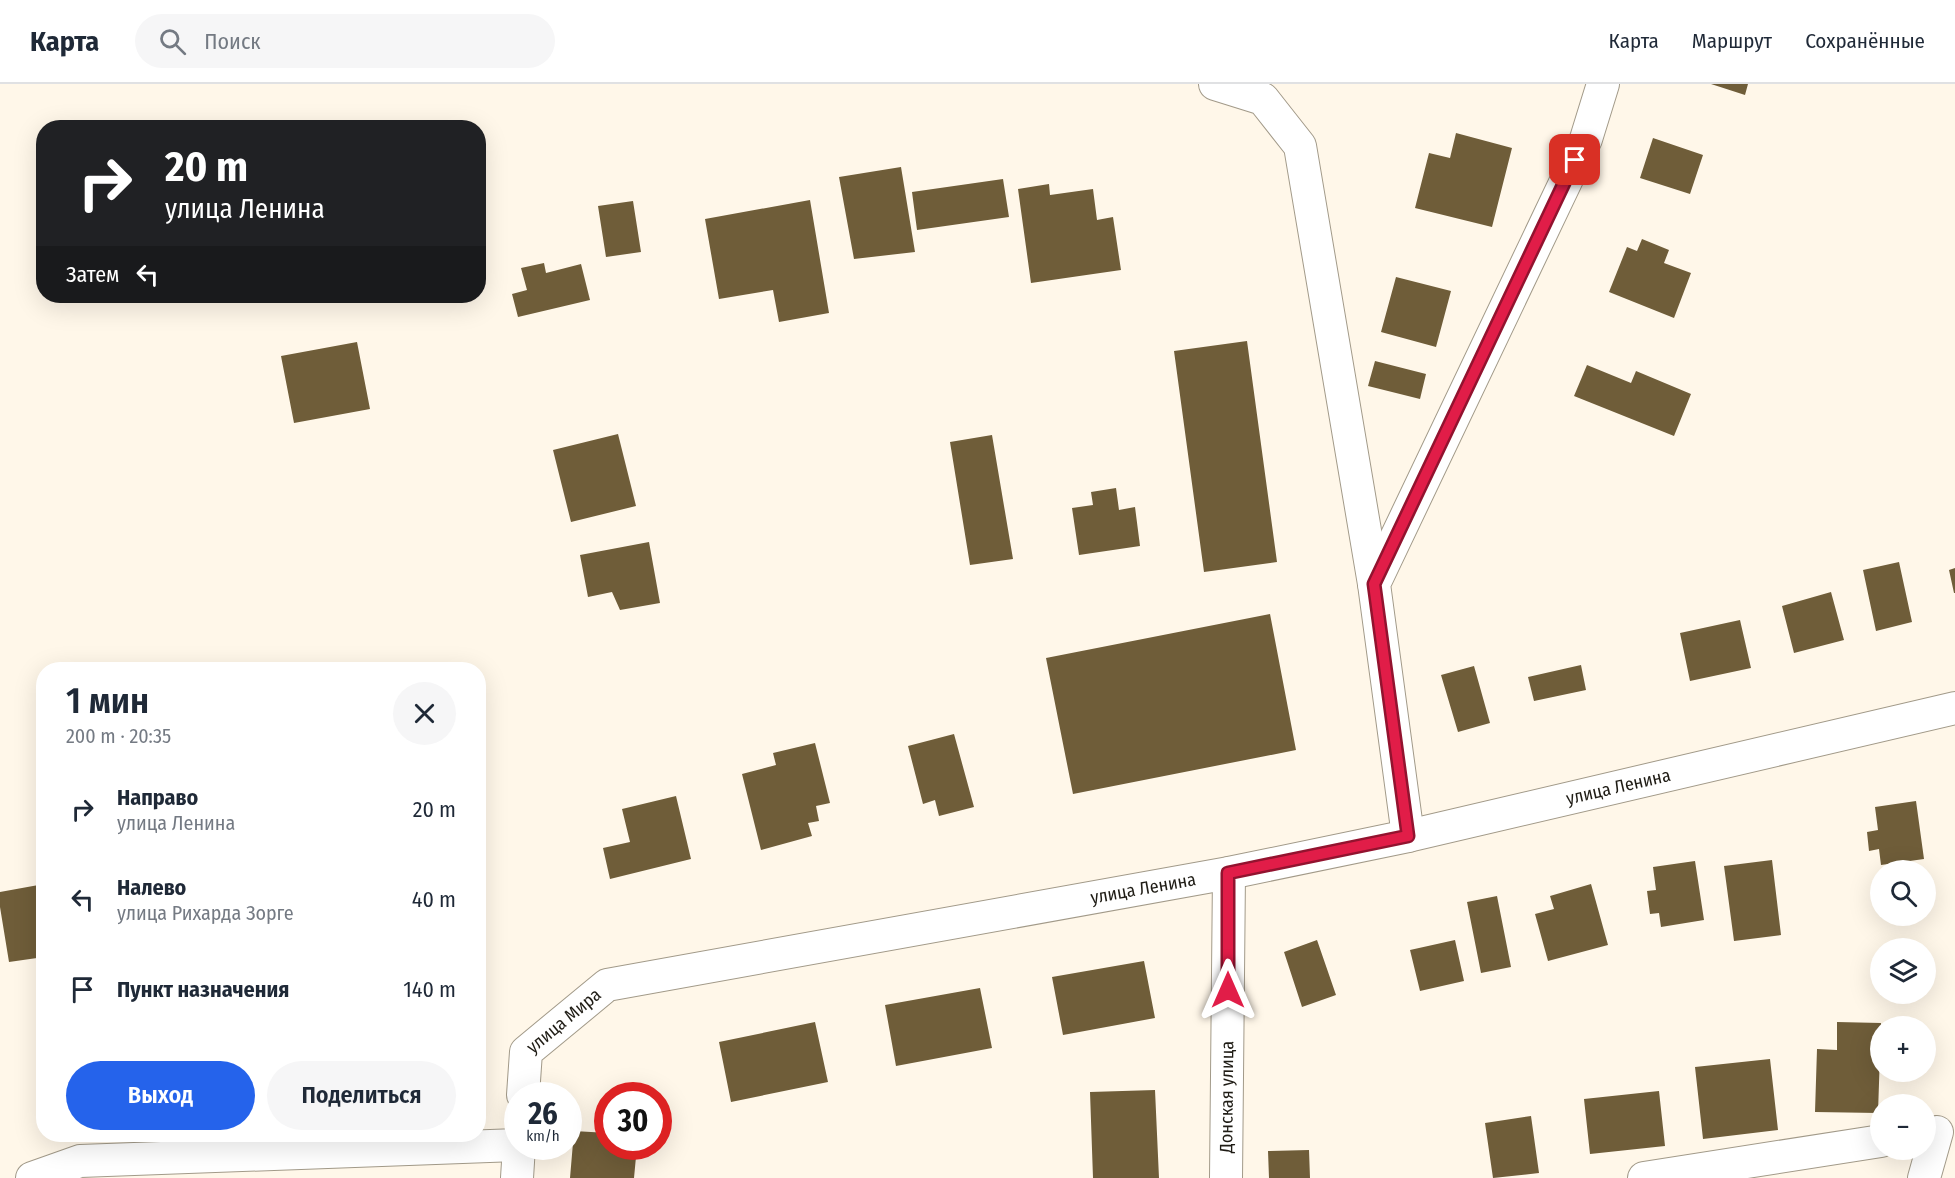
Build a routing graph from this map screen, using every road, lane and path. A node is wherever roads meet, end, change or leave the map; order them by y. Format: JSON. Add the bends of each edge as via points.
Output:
{"nodes":[{"id":1,"x":1215,"y":84,"type":"edge"},
{"id":2,"x":1603,"y":84,"type":"edge"},
{"id":3,"x":1374,"y":584,"type":"junction"},
{"id":4,"x":1955,"y":708,"type":"edge"},
{"id":5,"x":1408,"y":836,"type":"junction"},
{"id":6,"x":1228,"y":873,"type":"junction"},
{"id":7,"x":607,"y":985,"type":"joint"},
{"id":8,"x":524,"y":1082,"type":"edge"},
{"id":9,"x":1939,"y":1132,"type":"edge"},
{"id":10,"x":1870,"y":1143,"type":"edge"},
{"id":11,"x":504,"y":1146,"type":"edge"},
{"id":12,"x":518,"y":1160,"type":"edge"},
{"id":13,"x":32,"y":1178,"type":"edge"},
{"id":14,"x":517,"y":1178,"type":"edge"},
{"id":15,"x":1226,"y":1178,"type":"edge"},
{"id":16,"x":1644,"y":1178,"type":"edge"},
{"id":17,"x":1924,"y":1178,"type":"edge"}],
"edges":[{"from":1,"to":3,"type":"street","via":[[1263,99],[1300,146]]},
{"from":2,"to":3,"type":"street","via":[[1586,139]]},
{"from":3,"to":5,"type":"street"},
{"from":4,"to":5,"type":"street","name":"улица Ленина"},
{"from":5,"to":6,"type":"street","name":"улица Ленина"},
{"from":6,"to":7,"type":"street","name":"улица Ленина"},
{"from":6,"to":15,"type":"street","name":"Донская улица"},
{"from":7,"to":8,"type":"street","name":"улица Мира","via":[[526,1052]]},
{"from":9,"to":17,"type":"street"},
{"from":10,"to":16,"type":"street"},
{"from":11,"to":13,"type":"street","via":[[80,1161]]},
{"from":12,"to":14,"type":"street"}]}
